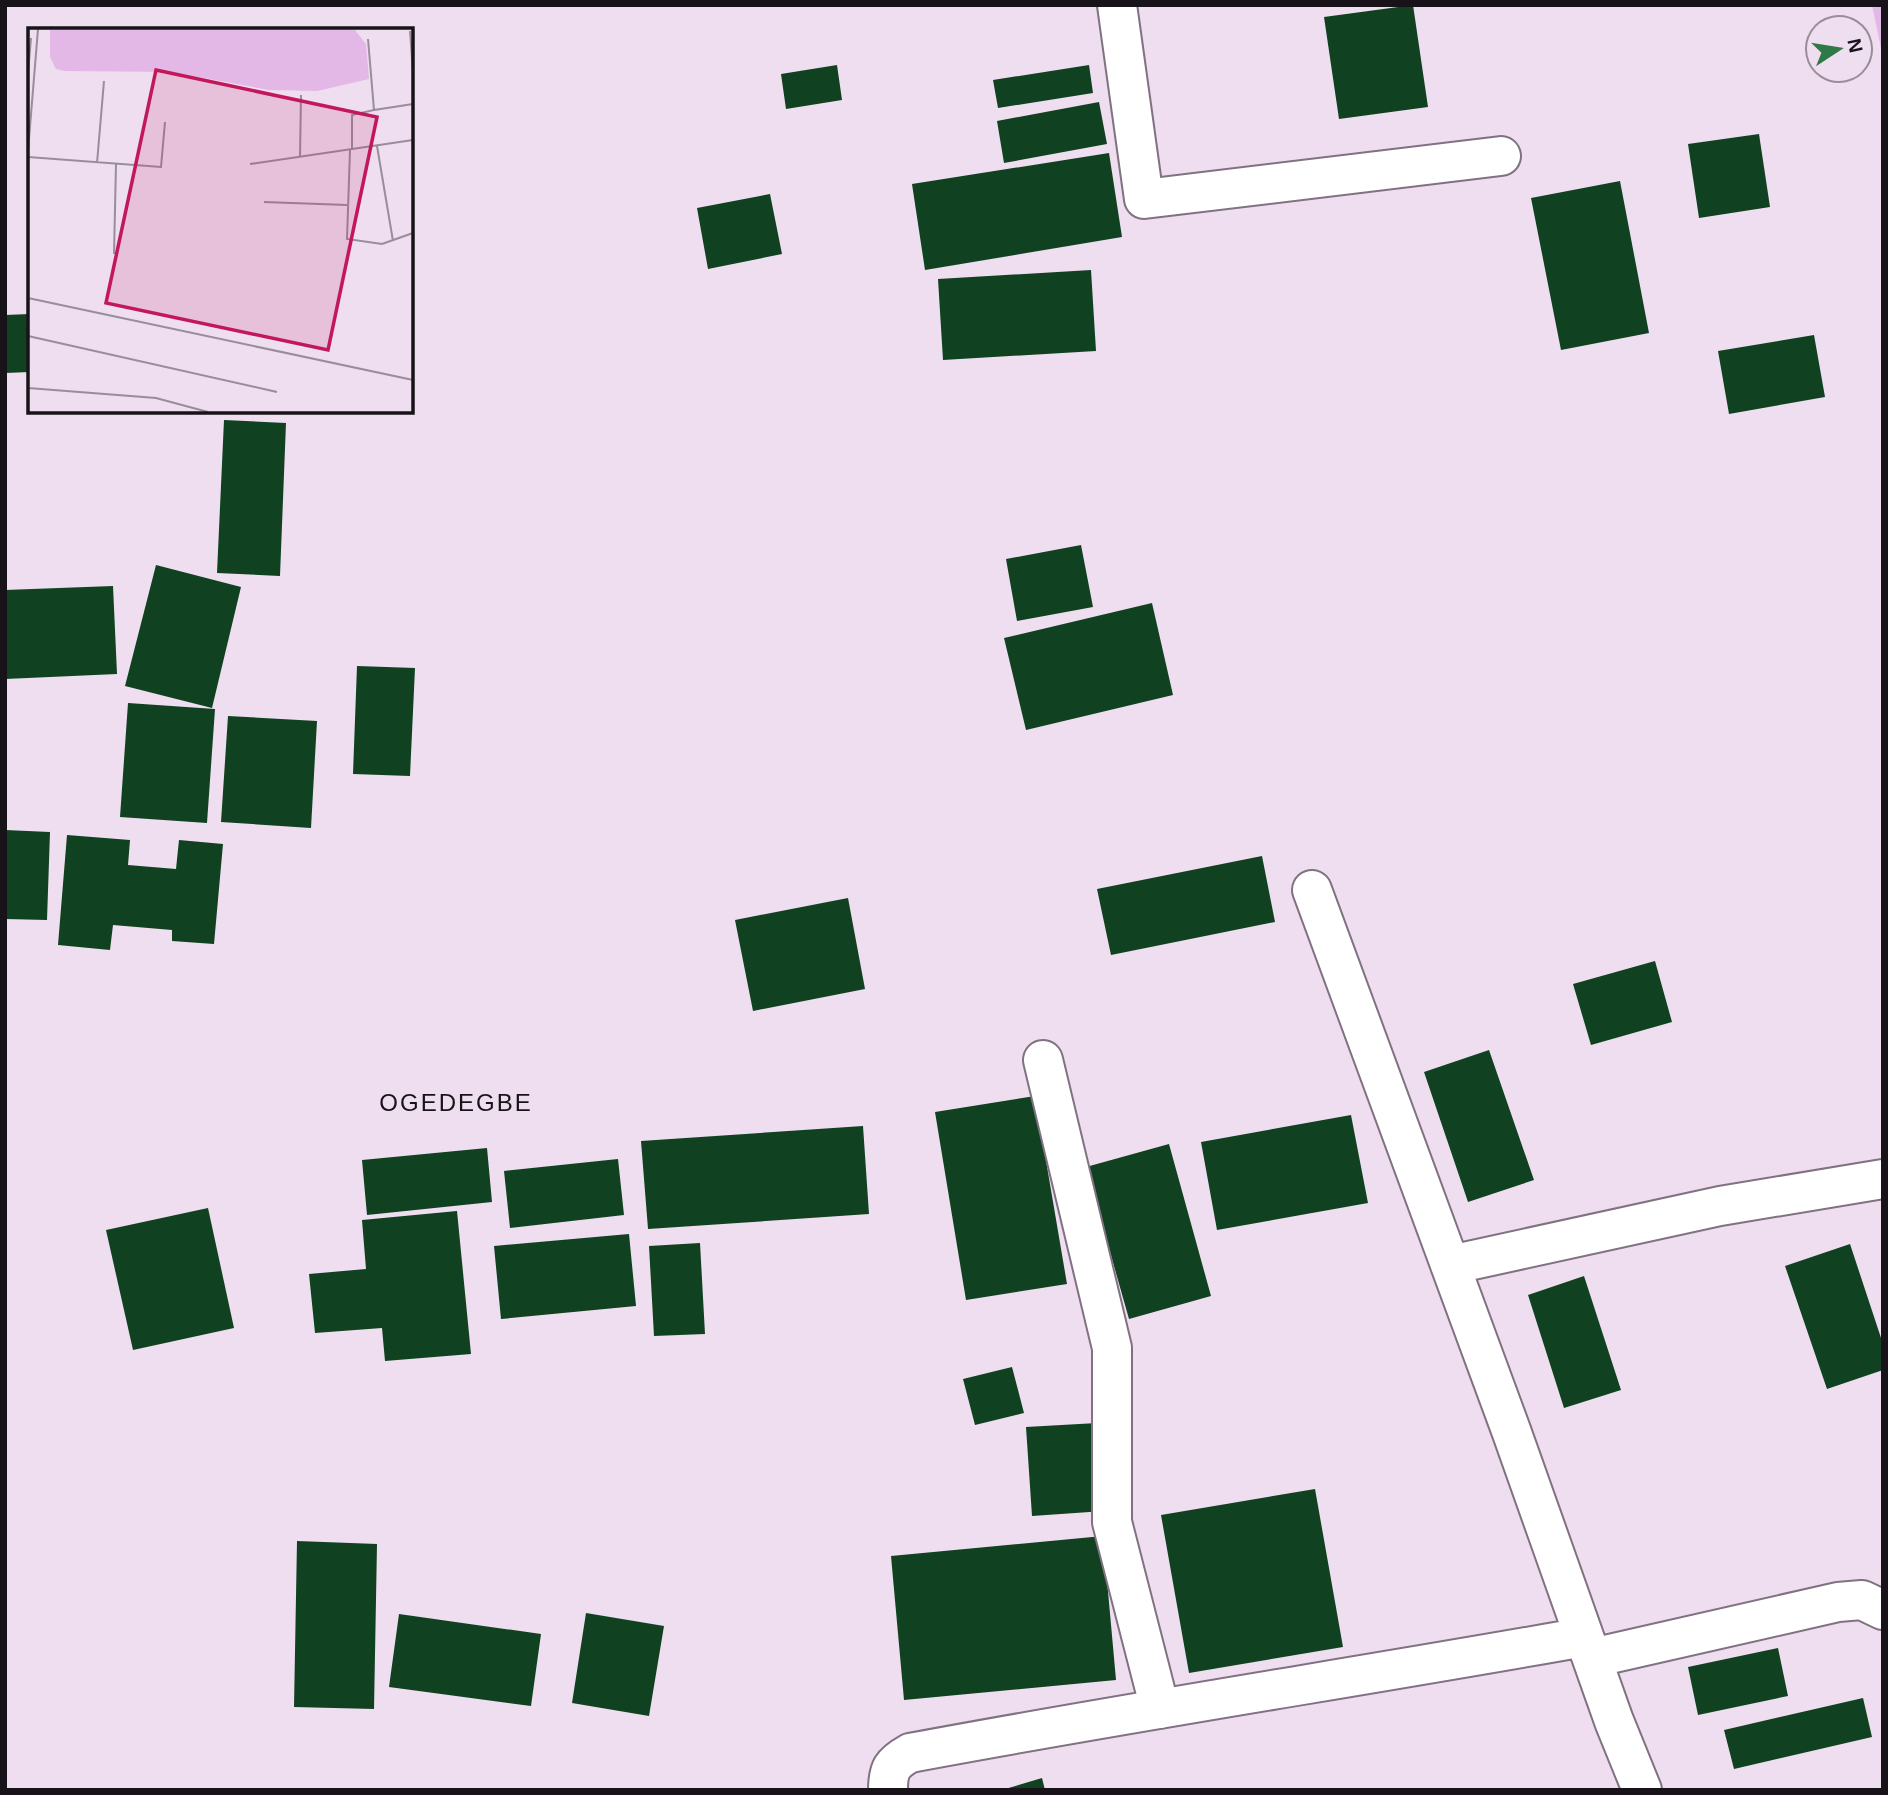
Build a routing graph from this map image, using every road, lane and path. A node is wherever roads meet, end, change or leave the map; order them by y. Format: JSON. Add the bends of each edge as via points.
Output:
{"nodes":[{"id":1,"x":1117,"y":5,"type":"edge"},
{"id":2,"x":1501,"y":156,"type":"dead end"},
{"id":3,"x":1312,"y":890,"type":"dead end"},
{"id":4,"x":1043,"y":1060,"type":"dead end"},
{"id":5,"x":1883,"y":1180,"type":"edge"},
{"id":6,"x":1450,"y":1265,"type":"junction"},
{"id":7,"x":1883,"y":1610,"type":"edge"},
{"id":8,"x":1588,"y":1647,"type":"junction"},
{"id":9,"x":1160,"y":1709,"type":"junction"},
{"id":10,"x":888,"y":1790,"type":"edge"},
{"id":11,"x":1642,"y":1790,"type":"edge"}],
"edges":[{"from":1,"to":2,"type":"street","via":[[1144,199]]},
{"from":3,"to":6,"type":"street"},
{"from":4,"to":9,"type":"street","via":[[1112,1348],[1112,1522]]},
{"from":5,"to":6,"type":"street","via":[[1720,1206]]},
{"from":6,"to":8,"type":"street"},
{"from":7,"to":8,"type":"street","via":[[1862,1600],[1838,1602]]},
{"from":8,"to":9,"type":"street"},
{"from":8,"to":11,"type":"street"},
{"from":9,"to":10,"type":"street","via":[[910,1753],[894,1762],[888,1772]]}]}
